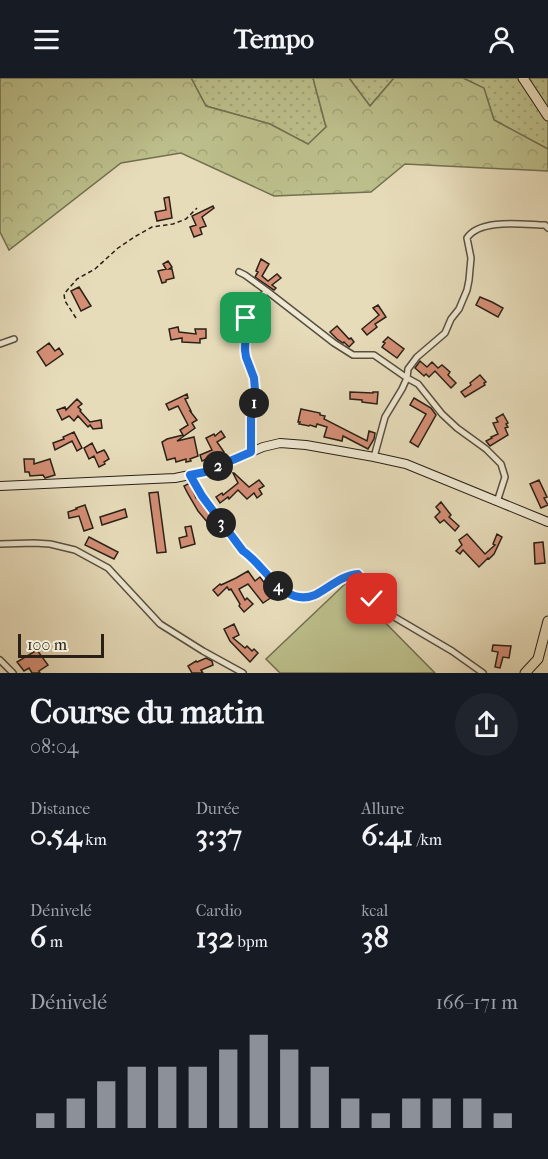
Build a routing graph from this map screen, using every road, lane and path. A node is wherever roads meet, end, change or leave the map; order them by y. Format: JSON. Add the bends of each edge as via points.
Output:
{"nodes":[{"id":1,"x":523,"y":78,"type":"edge"},
{"id":2,"x":548,"y":116,"type":"edge"},
{"id":3,"x":197,"y":208,"type":"dead end"},
{"id":4,"x":548,"y":228,"type":"edge"},
{"id":5,"x":239,"y":273,"type":"dead end"},
{"id":6,"x":267,"y":291,"type":"junction"},
{"id":7,"x":76,"y":318,"type":"dead end"},
{"id":8,"x":14,"y":339,"type":"dead end"},
{"id":9,"x":0,"y":344,"type":"edge"},
{"id":10,"x":407,"y":378,"type":"junction"},
{"id":11,"x":251,"y":452,"type":"junction"},
{"id":12,"x":374,"y":457,"type":"junction"},
{"id":13,"x":190,"y":475,"type":"junction"},
{"id":14,"x":0,"y":486,"type":"edge"},
{"id":15,"x":497,"y":502,"type":"junction"},
{"id":16,"x":548,"y":522,"type":"edge"},
{"id":17,"x":0,"y":544,"type":"edge"},
{"id":18,"x":548,"y":625,"type":"edge"},
{"id":19,"x":538,"y":659,"type":"junction"},
{"id":20,"x":0,"y":660,"type":"edge"},
{"id":21,"x":13,"y":673,"type":"edge"},
{"id":22,"x":243,"y":673,"type":"edge"},
{"id":23,"x":483,"y":673,"type":"edge"},
{"id":24,"x":525,"y":673,"type":"edge"},
{"id":25,"x":534,"y":673,"type":"edge"}],
"edges":[{"from":1,"to":2,"type":"highway"},
{"from":3,"to":7,"type":"path","via":[[186,219],[152,227],[77,279],[64,294]]},
{"from":4,"to":10,"type":"street","via":[[500,224],[470,233],[468,290],[445,333],[412,364]]},
{"from":5,"to":6,"type":"street"},
{"from":6,"to":10,"type":"street","via":[[353,355],[374,355]]},
{"from":6,"to":11,"type":"street","via":[[248,308],[246,318],[245,350],[255,390]]},
{"from":8,"to":9,"type":"street"},
{"from":10,"to":12,"type":"street","via":[[385,417]]},
{"from":10,"to":15,"type":"street","via":[[418,384],[442,414],[501,465],[505,477]]},
{"from":11,"to":12,"type":"main road","via":[[280,443]]},
{"from":11,"to":13,"type":"main road"},
{"from":12,"to":15,"type":"main road","via":[[406,464]]},
{"from":13,"to":14,"type":"main road"},
{"from":13,"to":23,"type":"street","via":[[243,551],[289,594],[301,598],[316,594],[358,574],[379,608]]},
{"from":15,"to":16,"type":"main road"},
{"from":17,"to":22,"type":"street","via":[[50,544],[75,550],[108,568],[160,624]]},
{"from":18,"to":19,"type":"highway"},
{"from":19,"to":24,"type":"highway"},
{"from":19,"to":25,"type":"street"},
{"from":20,"to":21,"type":"street"}]}
